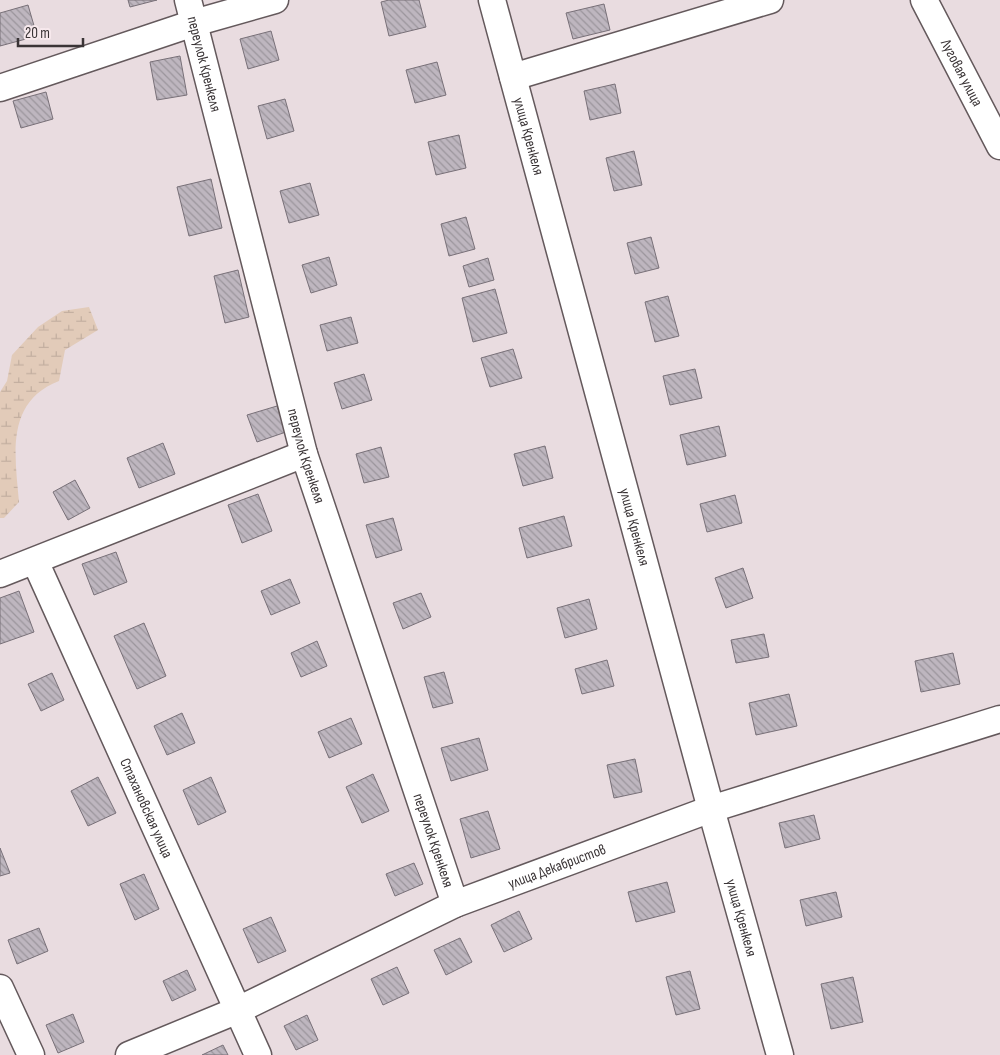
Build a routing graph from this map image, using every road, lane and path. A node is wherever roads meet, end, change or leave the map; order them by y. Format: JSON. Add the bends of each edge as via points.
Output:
{"nodes":[{"id":1,"x":275,"y":0,"type":"edge"},
{"id":2,"x":492,"y":0,"type":"edge"},
{"id":3,"x":770,"y":0,"type":"edge"},
{"id":4,"x":924,"y":0,"type":"edge"},
{"id":5,"x":191,"y":11,"type":"edge"},
{"id":6,"x":512,"y":77,"type":"junction"},
{"id":7,"x":0,"y":88,"type":"edge"},
{"id":8,"x":1000,"y":146,"type":"edge"},
{"id":9,"x":304,"y":454,"type":"junction"},
{"id":10,"x":35,"y":561,"type":"junction"},
{"id":11,"x":0,"y":574,"type":"edge"},
{"id":12,"x":1000,"y":719,"type":"edge"},
{"id":13,"x":711,"y":808,"type":"junction"},
{"id":14,"x":455,"y":904,"type":"junction"},
{"id":15,"x":0,"y":988,"type":"edge"},
{"id":16,"x":238,"y":1010,"type":"junction"},
{"id":17,"x":31,"y":1055,"type":"edge"},
{"id":18,"x":129,"y":1055,"type":"edge"},
{"id":19,"x":258,"y":1055,"type":"edge"},
{"id":20,"x":780,"y":1055,"type":"edge"}],
"edges":[{"from":1,"to":5,"type":"street"},
{"from":2,"to":6,"type":"street","name":"улица Кренкеля"},
{"from":3,"to":6,"type":"street"},
{"from":4,"to":8,"type":"street","name":"Луговая улица"},
{"from":5,"to":7,"type":"street"},
{"from":5,"to":9,"type":"street","name":"переулок Кренкеля"},
{"from":6,"to":13,"type":"street","name":"улица Кренкеля"},
{"from":9,"to":10,"type":"street"},
{"from":9,"to":14,"type":"street","name":"переулок Кренкеля"},
{"from":10,"to":11,"type":"street"},
{"from":10,"to":16,"type":"street","name":"Стахановская улица"},
{"from":12,"to":13,"type":"street","name":"улица Декабристов"},
{"from":13,"to":14,"type":"street","name":"улица Декабристов"},
{"from":13,"to":20,"type":"street","name":"улица Кренкеля"},
{"from":14,"to":16,"type":"street","name":"улица Декабристов"},
{"from":15,"to":17,"type":"street"},
{"from":16,"to":18,"type":"street","name":"улица Декабристов"},
{"from":16,"to":19,"type":"street","name":"Стахановская улица"}]}
